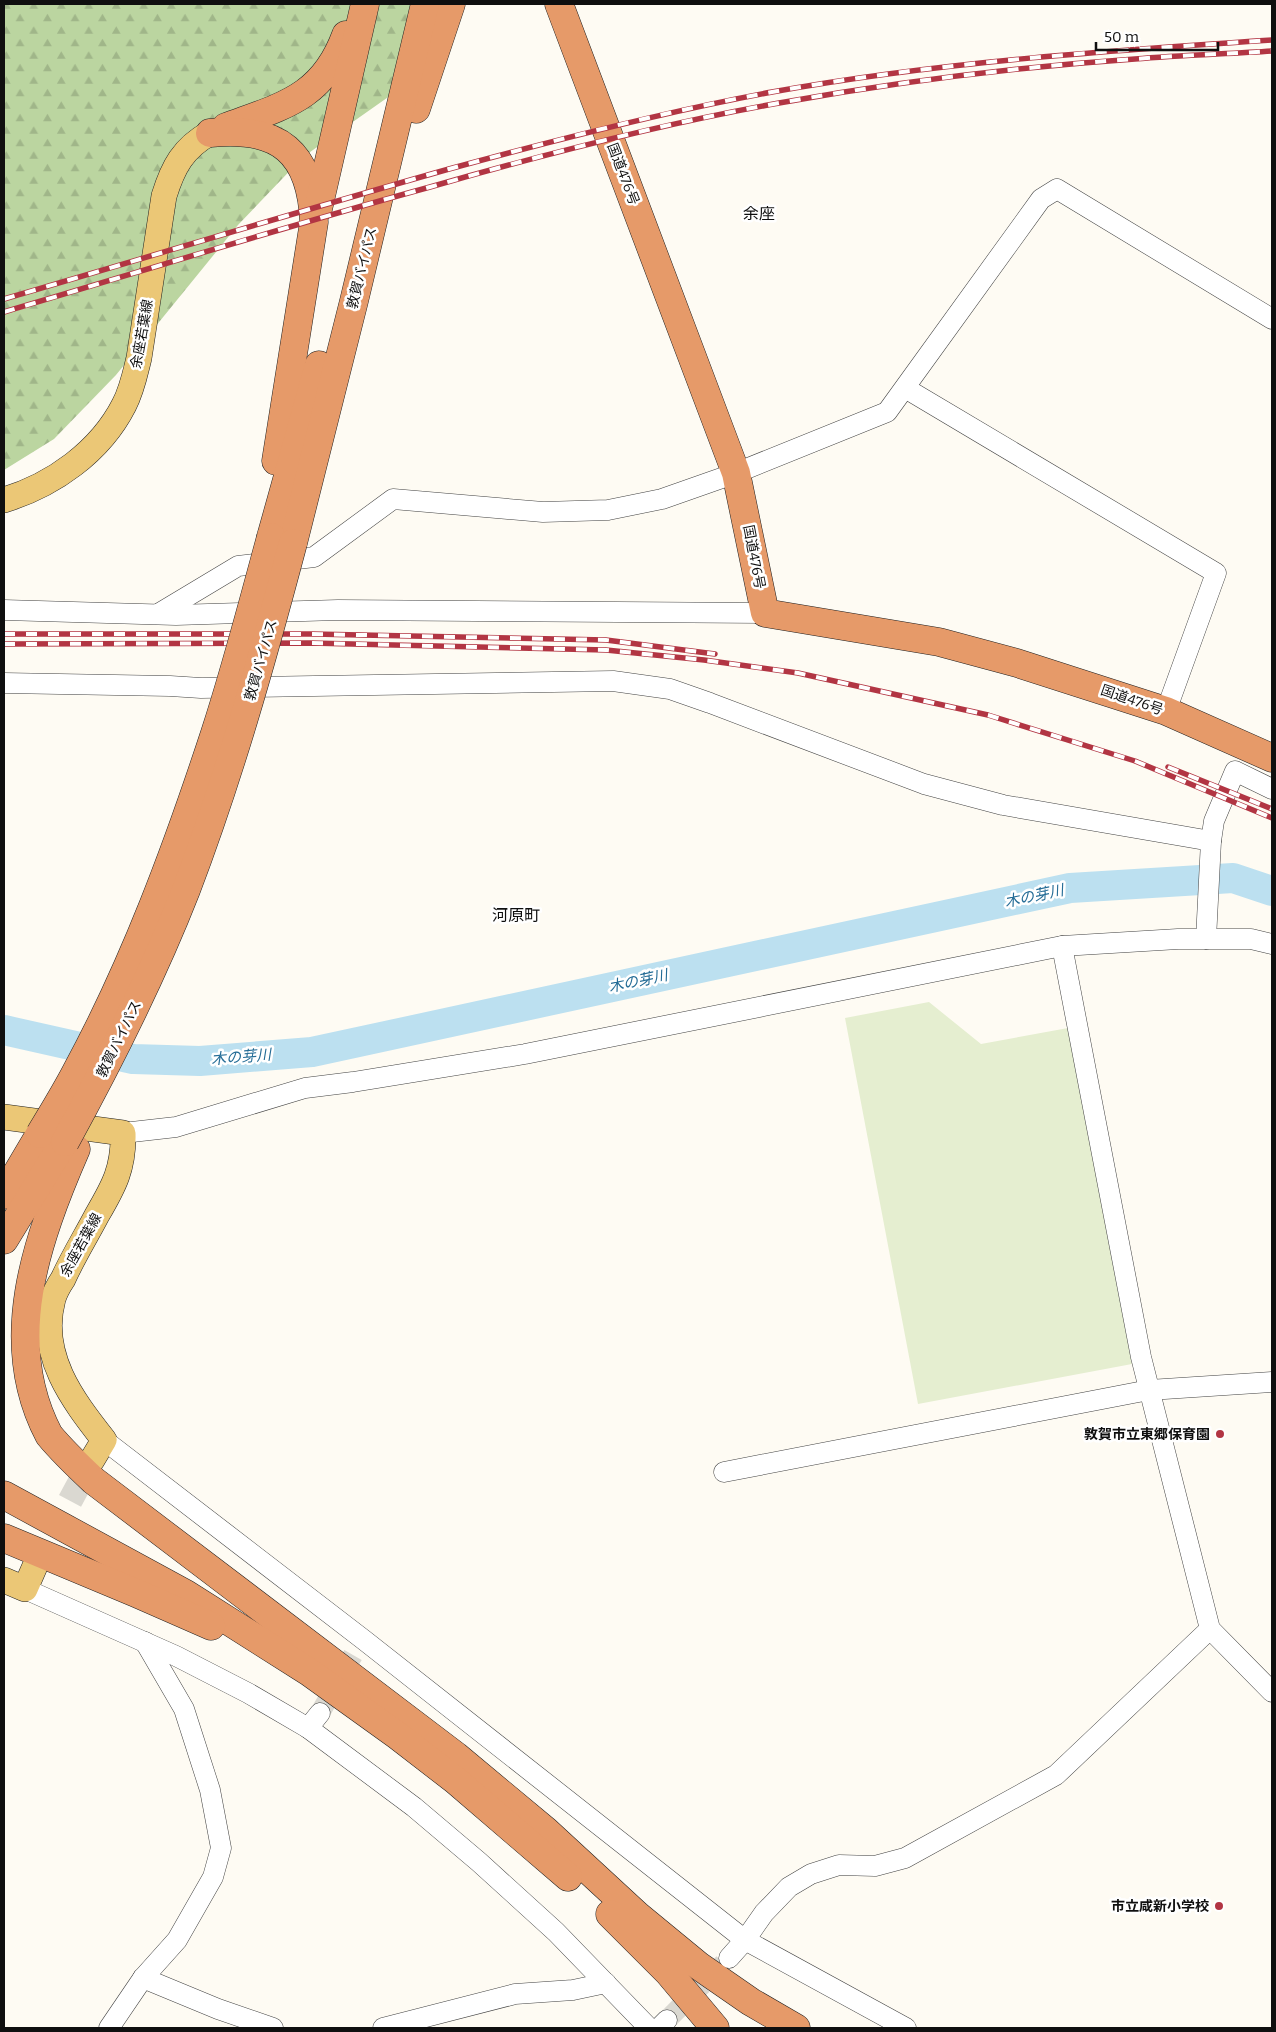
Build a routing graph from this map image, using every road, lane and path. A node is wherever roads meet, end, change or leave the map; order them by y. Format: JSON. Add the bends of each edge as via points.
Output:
{"nodes":[{"id":1,"x":356,"y":4,"type":"edge"},
{"id":2,"x":365,"y":4,"type":"edge"},
{"id":3,"x":426,"y":4,"type":"edge"},
{"id":4,"x":451,"y":4,"type":"edge"},
{"id":5,"x":559,"y":4,"type":"edge"},
{"id":6,"x":416,"y":43,"type":"junction"},
{"id":7,"x":210,"y":133,"type":"junction"},
{"id":8,"x":314,"y":222,"type":"junction"},
{"id":9,"x":354,"y":301,"type":"junction"},
{"id":10,"x":1272,"y":319,"type":"edge"},
{"id":11,"x":906,"y":388,"type":"junction"},
{"id":12,"x":736,"y":472,"type":"junction"},
{"id":13,"x":7,"y":500,"type":"edge"},
{"id":14,"x":276,"y":538,"type":"junction"},
{"id":15,"x":4,"y":610,"type":"edge"},
{"id":16,"x":765,"y":613,"type":"junction"},
{"id":17,"x":158,"y":614,"type":"junction"},
{"id":18,"x":4,"y":683,"type":"edge"},
{"id":19,"x":1166,"y":711,"type":"junction"},
{"id":20,"x":1272,"y":758,"type":"edge"},
{"id":21,"x":1272,"y":789,"type":"edge"},
{"id":22,"x":1211,"y":846,"type":"junction"},
{"id":23,"x":1207,"y":929,"type":"junction"},
{"id":24,"x":1272,"y":944,"type":"edge"},
{"id":25,"x":1062,"y":946,"type":"junction"},
{"id":26,"x":4,"y":1116,"type":"edge"},
{"id":27,"x":123,"y":1133,"type":"junction"},
{"id":28,"x":60,"y":1142,"type":"junction"},
{"id":29,"x":4,"y":1195,"type":"edge"},
{"id":30,"x":4,"y":1240,"type":"edge"},
{"id":31,"x":1272,"y":1382,"type":"edge"},
{"id":32,"x":1149,"y":1390,"type":"junction"},
{"id":33,"x":98,"y":1450,"type":"joint"},
{"id":34,"x":724,"y":1472,"type":"dead end"},
{"id":35,"x":4,"y":1476,"type":"edge"},
{"id":36,"x":4,"y":1496,"type":"edge"},
{"id":37,"x":4,"y":1538,"type":"edge"},
{"id":38,"x":35,"y":1566,"type":"tunnel mouth"},
{"id":39,"x":14,"y":1584,"type":"edge"},
{"id":40,"x":1210,"y":1629,"type":"junction"},
{"id":41,"x":145,"y":1642,"type":"junction"},
{"id":42,"x":1272,"y":1692,"type":"edge"},
{"id":43,"x":357,"y":1706,"type":"junction"},
{"id":44,"x":411,"y":1723,"type":"junction"},
{"id":45,"x":745,"y":1940,"type":"junction"},
{"id":46,"x":729,"y":1958,"type":"tunnel mouth"},
{"id":47,"x":143,"y":1978,"type":"junction"},
{"id":48,"x":606,"y":1983,"type":"junction"},
{"id":49,"x":658,"y":2026,"type":"edge"},
{"id":50,"x":109,"y":2028,"type":"edge"},
{"id":51,"x":273,"y":2028,"type":"edge"},
{"id":52,"x":383,"y":2028,"type":"edge"},
{"id":53,"x":715,"y":2028,"type":"edge"},
{"id":54,"x":796,"y":2028,"type":"edge"},
{"id":55,"x":906,"y":2028,"type":"edge"}],
"edges":[{"from":1,"to":7,"type":"highway","via":[[341,50],[320,82],[278,108]]},
{"from":2,"to":8,"type":"highway"},
{"from":3,"to":6,"type":"highway","name":"敦賀バイパス"},
{"from":4,"to":9,"type":"highway"},
{"from":5,"to":12,"type":"highway","name":"国道476号"},
{"from":6,"to":9,"type":"highway","name":"敦賀バイパス"},
{"from":6,"to":14,"type":"highway","name":"敦賀バイパス","via":[[318,370]]},
{"from":7,"to":8,"type":"highway","via":[[234,130],[255,133],[273,139],[287,149],[306,173],[311,187]]},
{"from":7,"to":13,"type":"main road","name":"余座若葉線","via":[[183,155],[171,174],[164,196],[139,358],[125,404],[114,423],[86,454],[56,477]]},
{"from":8,"to":14,"type":"highway"},
{"from":9,"to":14,"type":"highway","name":"敦賀バイパス"},
{"from":10,"to":11,"type":"street","via":[[1057,189],[1041,200]]},
{"from":11,"to":12,"type":"street","via":[[887,412]]},
{"from":11,"to":19,"type":"street","via":[[1216,573]]},
{"from":12,"to":16,"type":"highway","name":"国道476号"},
{"from":12,"to":17,"type":"street","via":[[662,499],[608,510],[542,512],[393,499],[314,557],[238,566]]},
{"from":14,"to":28,"type":"highway","name":"敦賀バイパス","bridge":true,"via":[[256,590],[216,732],[165,877],[134,951],[76,1072]]},
{"from":14,"to":28,"type":"highway","name":"敦賀バイパス","bridge":true,"via":[[258,671],[161,964],[134,1030]]},
{"from":15,"to":17,"type":"street"},
{"from":16,"to":17,"type":"street","via":[[338,610]]},
{"from":16,"to":19,"type":"highway","name":"国道476号","via":[[939,642],[1017,663]]},
{"from":18,"to":22,"type":"street","via":[[201,688],[613,681],[686,694],[932,786],[1003,805]]},
{"from":19,"to":20,"type":"highway","name":"国道476号"},
{"from":21,"to":22,"type":"street","via":[[1235,771],[1214,821]]},
{"from":22,"to":23,"type":"street"},
{"from":23,"to":24,"type":"street"},
{"from":23,"to":25,"type":"street","via":[[1178,939]]},
{"from":25,"to":27,"type":"street","via":[[525,1054],[305,1088],[176,1127]]},
{"from":25,"to":32,"type":"street"},
{"from":26,"to":27,"type":"main road"},
{"from":27,"to":33,"type":"main road","name":"余座若葉線","via":[[118,1176],[61,1282],[50,1312],[50,1340],[56,1367]]},
{"from":28,"to":29,"type":"highway","name":"敦賀バイパス"},
{"from":28,"to":30,"type":"highway","name":"敦賀バイパス"},
{"from":28,"to":44,"type":"highway","via":[[23,1281],[15,1331],[23,1383],[48,1434],[94,1481]]},
{"from":31,"to":32,"type":"street"},
{"from":32,"to":34,"type":"street"},
{"from":32,"to":40,"type":"street"},
{"from":33,"to":45,"type":"street"},
{"from":35,"to":44,"type":"highway","via":[[197,1582]]},
{"from":36,"to":43,"type":"highway","via":[[186,1594]]},
{"from":37,"to":43,"type":"highway","via":[[228,1634]]},
{"from":38,"to":39,"type":"main road"},
{"from":39,"to":41,"type":"street"},
{"from":40,"to":42,"type":"street"},
{"from":40,"to":45,"type":"street","via":[[1056,1775],[905,1858],[875,1866],[839,1865],[811,1874],[782,1893]]},
{"from":41,"to":47,"type":"street","via":[[184,1708],[210,1790],[221,1848],[213,1877],[177,1940]]},
{"from":41,"to":48,"type":"street","via":[[248,1693],[314,1720],[480,1862]]},
{"from":43,"to":53,"type":"highway","via":[[456,1780],[592,1897],[668,1972]]},
{"from":44,"to":54,"type":"highway","via":[[519,1808],[678,1949],[744,1997]]},
{"from":45,"to":46,"type":"street"},
{"from":45,"to":55,"type":"street"},
{"from":47,"to":50,"type":"street"},
{"from":47,"to":51,"type":"street"},
{"from":48,"to":49,"type":"street"},
{"from":48,"to":52,"type":"street","via":[[572,1990],[514,1994]]}]}
